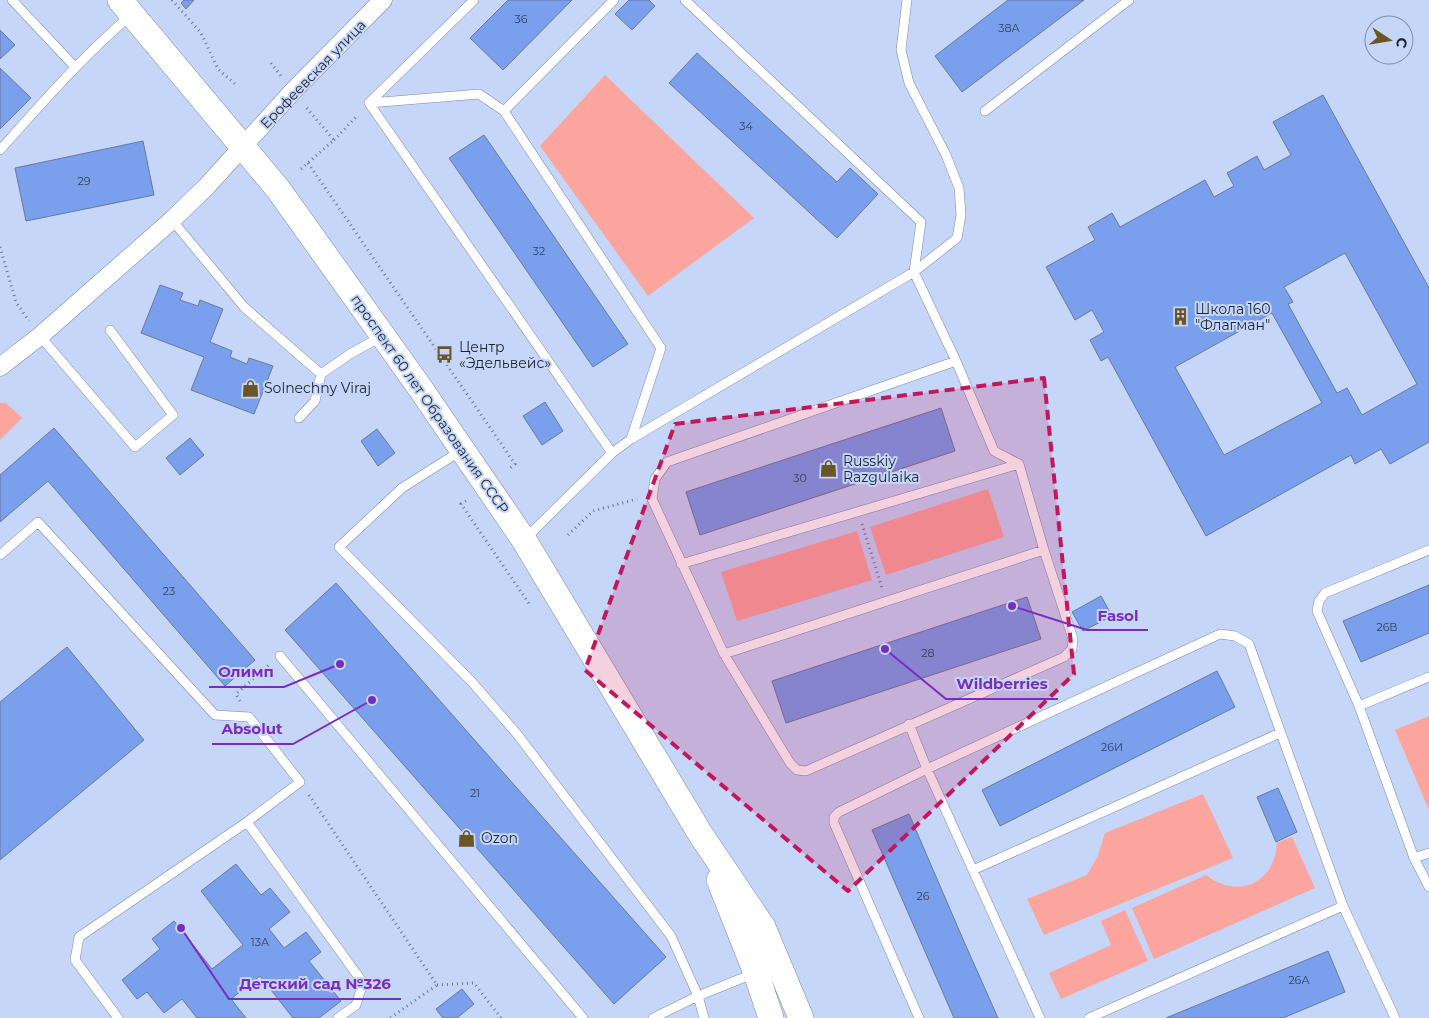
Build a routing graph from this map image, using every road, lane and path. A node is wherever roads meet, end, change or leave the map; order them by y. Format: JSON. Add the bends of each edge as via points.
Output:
{"nodes":[{"id":1,"x":12,"y":0,"type":"edge"},
{"id":2,"x":172,"y":0,"type":"edge"},
{"id":3,"x":383,"y":0,"type":"edge"},
{"id":4,"x":474,"y":0,"type":"edge"},
{"id":5,"x":614,"y":0,"type":"edge"},
{"id":6,"x":684,"y":0,"type":"edge"},
{"id":7,"x":907,"y":0,"type":"edge"},
{"id":8,"x":1129,"y":0,"type":"edge"},
{"id":9,"x":127,"y":7,"type":"edge"},
{"id":10,"x":271,"y":63,"type":"dead end"},
{"id":11,"x":75,"y":67,"type":"junction"},
{"id":12,"x":281,"y":76,"type":"dead end"},
{"id":13,"x":235,"y":84,"type":"dead end"},
{"id":14,"x":303,"y":103,"type":"dead end"},
{"id":15,"x":369,"y":103,"type":"junction"},
{"id":16,"x":504,"y":111,"type":"junction"},
{"id":17,"x":985,"y":111,"type":"dead end"},
{"id":18,"x":334,"y":140,"type":"junction"},
{"id":19,"x":243,"y":148,"type":"junction"},
{"id":20,"x":0,"y":150,"type":"edge"},
{"id":21,"x":308,"y":162,"type":"junction"},
{"id":22,"x":301,"y":168,"type":"dead end"},
{"id":23,"x":172,"y":220,"type":"junction"},
{"id":24,"x":0,"y":247,"type":"edge"},
{"id":25,"x":914,"y":272,"type":"junction"},
{"id":26,"x":110,"y":330,"type":"dead end"},
{"id":27,"x":40,"y":336,"type":"junction"},
{"id":28,"x":383,"y":336,"type":"junction"},
{"id":29,"x":956,"y":361,"type":"junction"},
{"id":30,"x":0,"y":367,"type":"edge"},
{"id":31,"x":321,"y":374,"type":"junction"},
{"id":32,"x":299,"y":418,"type":"dead end"},
{"id":33,"x":631,"y":439,"type":"junction"},
{"id":34,"x":462,"y":450,"type":"junction"},
{"id":35,"x":612,"y":453,"type":"junction"},
{"id":36,"x":1020,"y":464,"type":"junction"},
{"id":37,"x":509,"y":469,"type":"dead end"},
{"id":38,"x":641,"y":498,"type":"dead end"},
{"id":39,"x":466,"y":501,"type":"dead end"},
{"id":40,"x":858,"y":512,"type":"junction"},
{"id":41,"x":568,"y":535,"type":"dead end"},
{"id":42,"x":524,"y":540,"type":"junction"},
{"id":43,"x":1044,"y":550,"type":"junction"},
{"id":44,"x":1429,"y":550,"type":"edge"},
{"id":45,"x":0,"y":555,"type":"edge"},
{"id":46,"x":681,"y":564,"type":"junction"},
{"id":47,"x":886,"y":601,"type":"junction"},
{"id":48,"x":530,"y":604,"type":"dead end"},
{"id":49,"x":724,"y":654,"type":"junction"},
{"id":50,"x":280,"y":656,"type":"joint"},
{"id":51,"x":1429,"y":677,"type":"edge"},
{"id":52,"x":236,"y":694,"type":"dead end"},
{"id":53,"x":1358,"y":706,"type":"junction"},
{"id":54,"x":909,"y":724,"type":"junction"},
{"id":55,"x":1280,"y":733,"type":"junction"},
{"id":56,"x":927,"y":769,"type":"junction"},
{"id":57,"x":300,"y":782,"type":"junction"},
{"id":58,"x":247,"y":822,"type":"junction"},
{"id":59,"x":701,"y":836,"type":"junction"},
{"id":60,"x":1429,"y":853,"type":"edge"},
{"id":61,"x":1414,"y":858,"type":"junction"},
{"id":62,"x":973,"y":870,"type":"junction"},
{"id":63,"x":1429,"y":887,"type":"edge"},
{"id":64,"x":1343,"y":906,"type":"junction"},
{"id":65,"x":756,"y":973,"type":"junction"},
{"id":66,"x":437,"y":985,"type":"junction"},
{"id":67,"x":698,"y":996,"type":"junction"},
{"id":68,"x":396,"y":1016,"type":"edge"},
{"id":69,"x":118,"y":1018,"type":"edge"},
{"id":70,"x":338,"y":1018,"type":"edge"},
{"id":71,"x":390,"y":1018,"type":"edge"},
{"id":72,"x":501,"y":1018,"type":"edge"},
{"id":73,"x":583,"y":1018,"type":"edge"},
{"id":74,"x":653,"y":1018,"type":"edge"},
{"id":75,"x":704,"y":1018,"type":"edge"},
{"id":76,"x":771,"y":1018,"type":"edge"},
{"id":77,"x":802,"y":1018,"type":"edge"},
{"id":78,"x":919,"y":1018,"type":"edge"},
{"id":79,"x":1040,"y":1018,"type":"edge"},
{"id":80,"x":1089,"y":1018,"type":"edge"},
{"id":81,"x":1395,"y":1018,"type":"edge"}],
"edges":[{"from":1,"to":11,"type":"lane"},
{"from":2,"to":13,"type":"path","via":[[202,33],[218,70]]},
{"from":3,"to":19,"type":"street","name":"Ерофеевская улица","via":[[293,91]]},
{"from":4,"to":15,"type":"lane"},
{"from":5,"to":16,"type":"lane"},
{"from":6,"to":25,"type":"lane","via":[[920,222]]},
{"from":7,"to":25,"type":"lane","via":[[901,50],[909,83],[959,188],[961,215],[957,238]]},
{"from":8,"to":17,"type":"lane"},
{"from":9,"to":11,"type":"lane"},
{"from":9,"to":19,"type":"main road","name":"проспект 60 лет Образования СССР"},
{"from":10,"to":12,"type":"path"},
{"from":11,"to":20,"type":"lane"},
{"from":14,"to":18,"type":"path"},
{"from":15,"to":16,"type":"lane","via":[[479,94]]},
{"from":15,"to":18,"type":"path"},
{"from":15,"to":35,"type":"lane"},
{"from":16,"to":33,"type":"lane","via":[[661,348]]},
{"from":18,"to":21,"type":"path"},
{"from":19,"to":23,"type":"street","name":"Ерофеевская улица"},
{"from":19,"to":28,"type":"main road","name":"проспект 60 лет Образования СССР","via":[[278,189]]},
{"from":21,"to":22,"type":"path"},
{"from":21,"to":37,"type":"path","via":[[515,464]]},
{"from":23,"to":27,"type":"street","name":"Ерофеевская улица"},
{"from":23,"to":31,"type":"lane","via":[[244,307]]},
{"from":24,"to":27,"type":"path","via":[[16,302]]},
{"from":25,"to":29,"type":"lane"},
{"from":25,"to":33,"type":"lane"},
{"from":26,"to":27,"type":"lane","via":[[173,416],[136,447]]},
{"from":27,"to":30,"type":"street","name":"Ерофеевская улица"},
{"from":28,"to":31,"type":"lane"},
{"from":28,"to":34,"type":"main road","name":"проспект 60 лет Образования СССР"},
{"from":29,"to":36,"type":"lane","via":[[994,451]]},
{"from":29,"to":46,"type":"lane","via":[[667,462],[655,479],[652,500]]},
{"from":31,"to":32,"type":"lane","via":[[315,402]]},
{"from":33,"to":35,"type":"lane"},
{"from":34,"to":42,"type":"main road","name":"проспект 60 лет Образования СССР"},
{"from":34,"to":67,"type":"lane","via":[[402,488],[338,547],[472,682],[517,734],[671,936]]},
{"from":35,"to":42,"type":"lane"},
{"from":36,"to":40,"type":"lane"},
{"from":36,"to":43,"type":"lane"},
{"from":38,"to":41,"type":"path","via":[[593,511]]},
{"from":39,"to":48,"type":"path","via":[[461,504]]},
{"from":40,"to":46,"type":"lane"},
{"from":40,"to":47,"type":"path"},
{"from":42,"to":59,"type":"main road","name":"проспект 60 лет Образования СССР"},
{"from":43,"to":47,"type":"lane"},
{"from":43,"to":54,"type":"lane","via":[[1073,639],[1072,649],[1064,657]]},
{"from":44,"to":53,"type":"lane","via":[[1325,594],[1319,601],[1317,611]]},
{"from":45,"to":57,"type":"lane","via":[[38,522],[215,715],[248,717]]},
{"from":46,"to":49,"type":"lane"},
{"from":47,"to":49,"type":"lane"},
{"from":49,"to":54,"type":"lane","via":[[797,770],[806,771]]},
{"from":50,"to":52,"type":"path"},
{"from":50,"to":73,"type":"lane"},
{"from":51,"to":53,"type":"lane"},
{"from":53,"to":61,"type":"lane"},
{"from":54,"to":56,"type":"lane"},
{"from":55,"to":56,"type":"lane","via":[[1249,644],[1235,636],[1220,634]]},
{"from":55,"to":62,"type":"lane"},
{"from":55,"to":64,"type":"lane"},
{"from":56,"to":62,"type":"lane"},
{"from":56,"to":78,"type":"lane","via":[[834,817],[834,824]]},
{"from":57,"to":58,"type":"lane"},
{"from":57,"to":66,"type":"path"},
{"from":58,"to":69,"type":"lane","via":[[79,937],[75,960]]},
{"from":58,"to":70,"type":"lane","via":[[363,984],[356,1005]]},
{"from":59,"to":65,"type":"main road","name":"проспект 60 лет Образования СССР"},
{"from":59,"to":77,"type":"main road","name":"проспект 60 лет Образования СССР","via":[[764,927]]},
{"from":60,"to":61,"type":"lane"},
{"from":61,"to":63,"type":"lane"},
{"from":62,"to":79,"type":"lane"},
{"from":64,"to":80,"type":"lane"},
{"from":64,"to":81,"type":"lane"},
{"from":65,"to":67,"type":"lane"},
{"from":65,"to":76,"type":"main road","name":"проспект 60 лет Образования СССР"},
{"from":66,"to":68,"type":"path"},
{"from":66,"to":72,"type":"path","via":[[474,983]]},
{"from":67,"to":74,"type":"lane"},
{"from":67,"to":75,"type":"lane"},
{"from":68,"to":71,"type":"path"}]}
